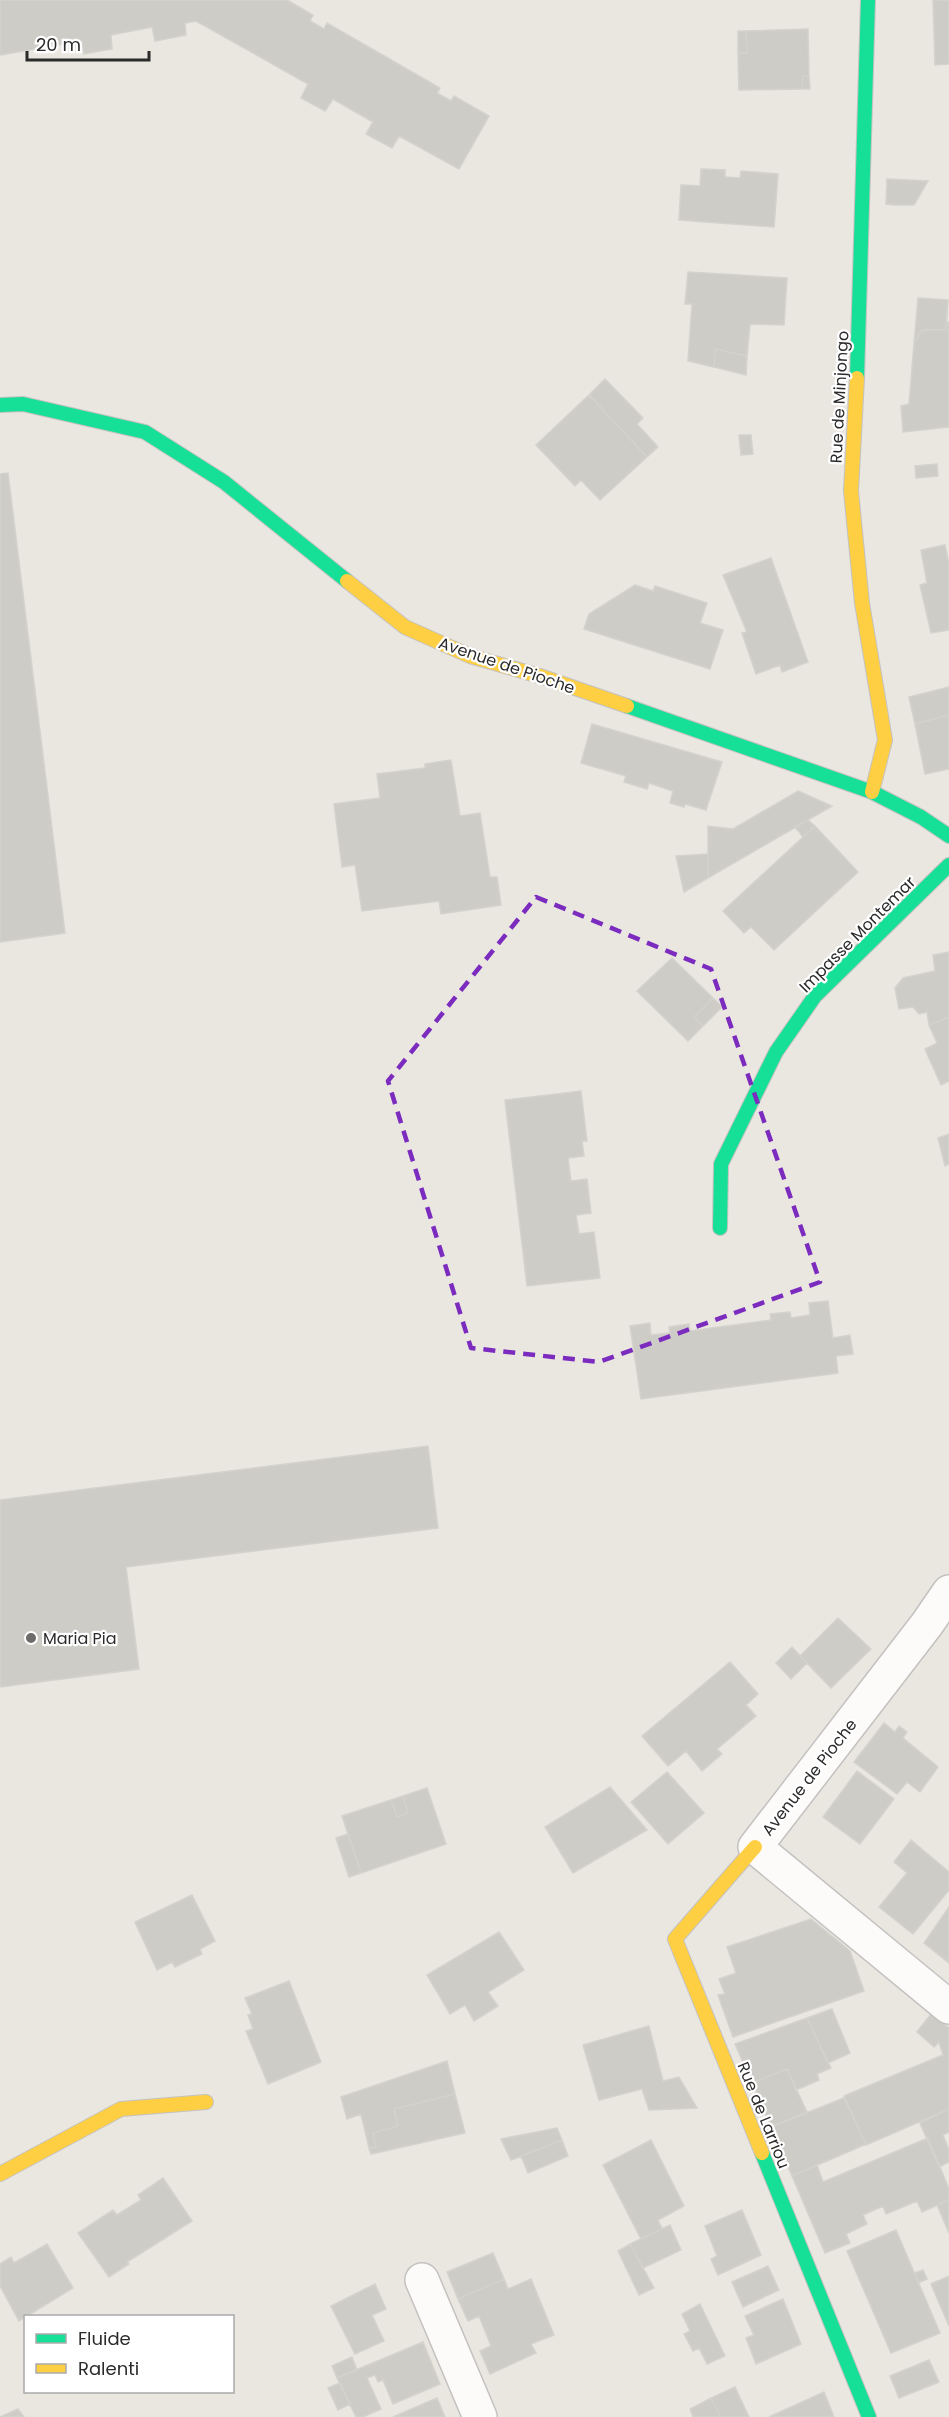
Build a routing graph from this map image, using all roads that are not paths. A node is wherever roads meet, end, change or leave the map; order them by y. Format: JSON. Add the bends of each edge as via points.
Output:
{"nodes":[{"id":1,"x":868,"y":0,"type":"edge"},
{"id":2,"x":0,"y":405,"type":"edge"},
{"id":3,"x":872,"y":792,"type":"junction"},
{"id":4,"x":949,"y":836,"type":"edge"},
{"id":5,"x":949,"y":865,"type":"edge"},
{"id":6,"x":720,"y":1228,"type":"dead end"},
{"id":7,"x":949,"y":1592,"type":"edge"},
{"id":8,"x":755,"y":1847,"type":"junction"},
{"id":9,"x":949,"y":2007,"type":"edge"},
{"id":10,"x":206,"y":2102,"type":"dead end"},
{"id":11,"x":0,"y":2174,"type":"edge"},
{"id":12,"x":422,"y":2280,"type":"dead end"},
{"id":13,"x":480,"y":2417,"type":"edge"},
{"id":14,"x":869,"y":2417,"type":"edge"}],
"edges":[{"from":1,"to":3,"type":"street","name":"Rue de Minjongo","via":[[852,491],[862,603],[885,740]]},
{"from":2,"to":3,"type":"street","name":"Avenue de Pioche","via":[[23,404],[145,432],[224,482],[396,620],[470,656],[543,677]]},
{"from":3,"to":4,"type":"street","name":"Avenue de Pioche"},
{"from":5,"to":6,"type":"street","name":"Impasse Montemar","via":[[814,996],[776,1052],[721,1164]]},
{"from":7,"to":8,"type":"street","name":"Avenue de Pioche"},
{"from":8,"to":9,"type":"street","name":"Avenue de Pioche"},
{"from":8,"to":14,"type":"street","name":"Rue de Larriou","via":[[675,1939]]},
{"from":10,"to":11,"type":"street","via":[[121,2109]]},
{"from":12,"to":13,"type":"street"}]}
